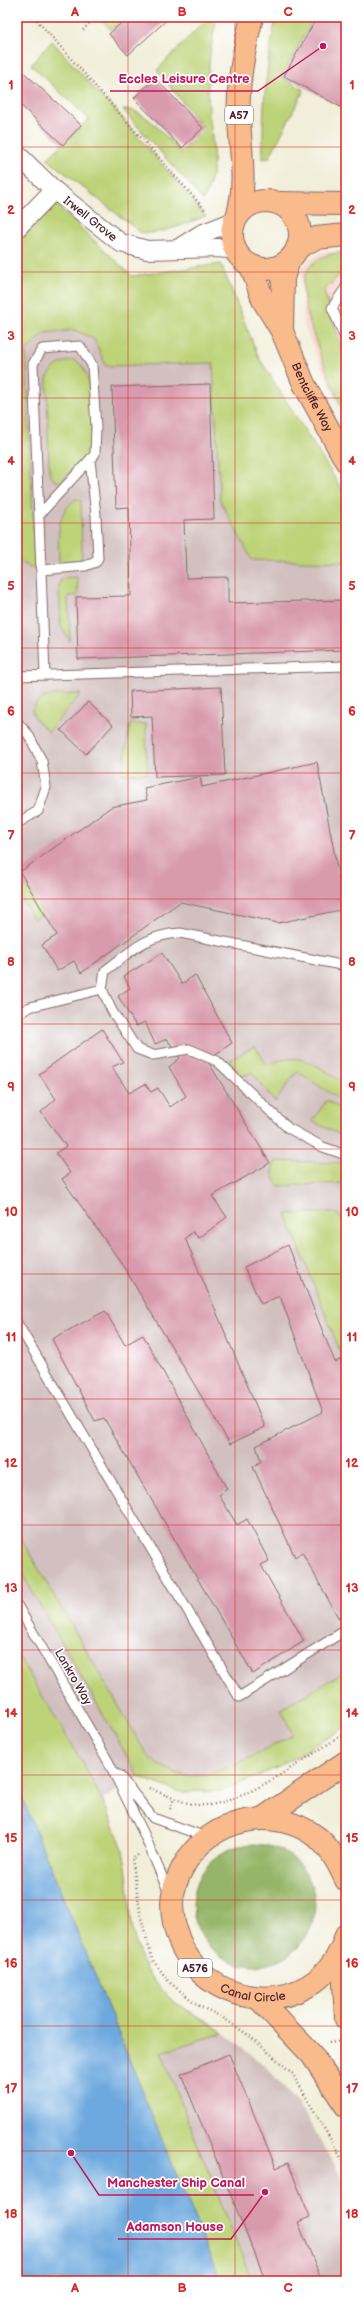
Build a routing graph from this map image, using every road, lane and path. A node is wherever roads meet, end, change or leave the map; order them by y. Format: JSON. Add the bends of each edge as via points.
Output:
{"nodes":[{"id":1,"x":34,"y":17,"type":"edge"},
{"id":2,"x":95,"y":17,"type":"edge"},
{"id":3,"x":252,"y":17,"type":"edge"},
{"id":4,"x":83,"y":30,"type":"dead end"},
{"id":5,"x":17,"y":154,"type":"edge"},
{"id":6,"x":54,"y":190,"type":"junction"},
{"id":7,"x":278,"y":202,"type":"junction"},
{"id":8,"x":346,"y":204,"type":"edge"},
{"id":9,"x":211,"y":217,"type":"dead end"},
{"id":10,"x":236,"y":218,"type":"junction"},
{"id":11,"x":17,"y":228,"type":"edge"},
{"id":12,"x":346,"y":235,"type":"edge"},
{"id":13,"x":179,"y":248,"type":"junction"},
{"id":14,"x":236,"y":250,"type":"junction"},
{"id":15,"x":293,"y":254,"type":"junction"},
{"id":16,"x":251,"y":266,"type":"junction"},
{"id":17,"x":346,"y":286,"type":"edge"},
{"id":18,"x":282,"y":331,"type":"junction"},
{"id":19,"x":346,"y":340,"type":"edge"},
{"id":20,"x":90,"y":460,"type":"junction"},
{"id":21,"x":346,"y":461,"type":"edge"},
{"id":22,"x":40,"y":514,"type":"junction"},
{"id":23,"x":42,"y":570,"type":"junction"},
{"id":24,"x":346,"y":666,"type":"edge"},
{"id":25,"x":45,"y":675,"type":"junction"},
{"id":26,"x":17,"y":676,"type":"edge"},
{"id":27,"x":17,"y":722,"type":"edge"},
{"id":28,"x":17,"y":820,"type":"edge"},
{"id":29,"x":346,"y":966,"type":"edge"},
{"id":30,"x":102,"y":989,"type":"junction"},
{"id":31,"x":17,"y":1014,"type":"edge"},
{"id":32,"x":346,"y":1155,"type":"edge"},
{"id":33,"x":17,"y":1323,"type":"edge"},
{"id":34,"x":17,"y":1605,"type":"edge"},
{"id":35,"x":346,"y":1630,"type":"edge"},
{"id":36,"x":346,"y":1733,"type":"edge"},
{"id":37,"x":108,"y":1762,"type":"junction"},
{"id":38,"x":346,"y":1762,"type":"edge"},
{"id":39,"x":174,"y":1798,"type":"dead end"},
{"id":40,"x":263,"y":1818,"type":"junction"},
{"id":41,"x":206,"y":1837,"type":"junction"},
{"id":42,"x":132,"y":1858,"type":"dead end"},
{"id":43,"x":346,"y":1880,"type":"edge"},
{"id":44,"x":172,"y":1902,"type":"junction"},
{"id":45,"x":344,"y":1941,"type":"edge"},
{"id":46,"x":258,"y":1998,"type":"junction"},
{"id":47,"x":346,"y":2019,"type":"edge"},
{"id":48,"x":346,"y":2106,"type":"edge"},
{"id":49,"x":346,"y":2166,"type":"edge"}],
"edges":[{"from":1,"to":9,"type":"path"},
{"from":2,"to":4,"type":"path"},
{"from":3,"to":10,"type":"main road","number":"A57","via":[[240,76],[238,116],[244,176],[243,196]]},
{"from":5,"to":6,"type":"street","name":"Irwell Grove"},
{"from":6,"to":11,"type":"street"},
{"from":6,"to":13,"type":"street","name":"Irwell Grove","via":[[122,243],[147,250]]},
{"from":7,"to":8,"type":"main road"},
{"from":7,"to":10,"type":"main road","via":[[256,202],[246,206]]},
{"from":7,"to":15,"type":"main road","via":[[295,216],[299,226],[300,237]]},
{"from":10,"to":13,"type":"street","via":[[200,234]]},
{"from":10,"to":14,"type":"main road","via":[[231,237]]},
{"from":12,"to":15,"type":"main road","via":[[316,238]]},
{"from":13,"to":14,"type":"street","name":"Irwell Grove"},
{"from":14,"to":16,"type":"main road"},
{"from":15,"to":16,"type":"main road","via":[[271,269]]},
{"from":15,"to":18,"type":"main road","name":"Bentcliffe Way","via":[[284,278]]},
{"from":16,"to":18,"type":"main road","name":"Bentcliffe Way","via":[[263,300]]},
{"from":17,"to":19,"type":"lane","via":[[332,308]]},
{"from":18,"to":21,"type":"main road","name":"Bentcliffe Way","via":[[304,384]]},
{"from":20,"to":22,"type":"lane"},
{"from":20,"to":22,"type":"lane","via":[[95,454],[96,446],[92,365],[80,346],[42,349],[33,364]]},
{"from":20,"to":23,"type":"lane","via":[[98,558],[96,562],[85,566]]},
{"from":22,"to":23,"type":"lane"},
{"from":23,"to":25,"type":"lane"},
{"from":24,"to":25,"type":"lane"},
{"from":25,"to":26,"type":"lane"},
{"from":27,"to":28,"type":"lane","via":[[28,734],[42,761],[46,787],[38,811],[21,821]]},
{"from":29,"to":30,"type":"lane","via":[[180,934],[162,934],[136,946],[105,971]]},
{"from":30,"to":31,"type":"lane","via":[[30,1007]]},
{"from":30,"to":32,"type":"lane","via":[[112,1011],[137,1049],[153,1055],[189,1049],[217,1061],[288,1128],[323,1147]]},
{"from":33,"to":35,"type":"lane","via":[[239,1697]]},
{"from":34,"to":37,"type":"lane","name":"Lankro Way"},
{"from":36,"to":39,"type":"path","via":[[283,1774],[233,1797],[198,1805]]},
{"from":37,"to":41,"type":"lane","name":"Lankro Way","via":[[154,1818]]},
{"from":37,"to":44,"type":"lane","name":"Lankro Way","via":[[144,1834]]},
{"from":38,"to":40,"type":"main road","number":"A576"},
{"from":40,"to":41,"type":"main road","name":"Canal Circle","number":"A576","via":[[233,1823]]},
{"from":40,"to":43,"type":"main road","name":"Canal Circle","number":"A576","via":[[292,1824],[318,1838],[338,1860]]},
{"from":41,"to":44,"type":"main road","name":"Canal Circle","number":"A576","via":[[189,1855],[177,1877]]},
{"from":42,"to":49,"type":"path","via":[[141,1918],[152,1958],[169,1982],[199,2006],[222,2017],[251,2037],[292,2073]]},
{"from":44,"to":46,"type":"main road","name":"Canal Circle","number":"A576","via":[[173,1926],[181,1948],[195,1968],[213,1984],[234,1994]]},
{"from":45,"to":46,"type":"main road","name":"Canal Circle","number":"A576","via":[[328,1969],[308,1985],[284,1995]]},
{"from":45,"to":47,"type":"main road","number":"A576"},
{"from":46,"to":48,"type":"main road","via":[[312,2055]]}]}
